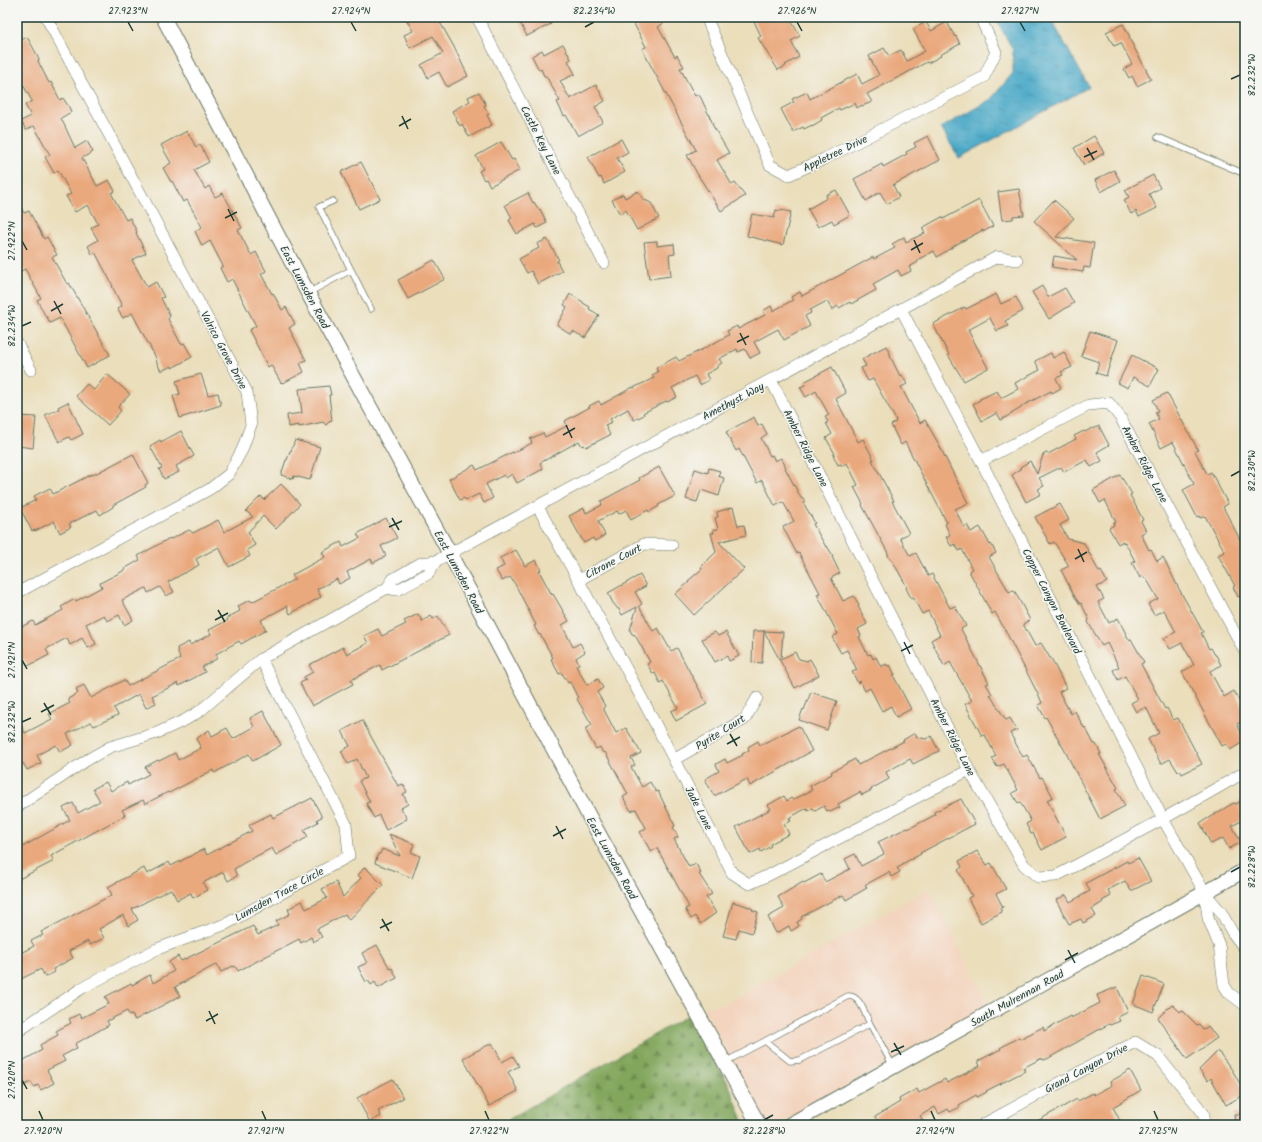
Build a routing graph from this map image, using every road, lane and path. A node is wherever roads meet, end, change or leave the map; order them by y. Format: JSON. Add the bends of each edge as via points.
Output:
{"nodes":[{"id":1,"x":46,"y":17,"type":"edge"},
{"id":2,"x":163,"y":17,"type":"edge"},
{"id":3,"x":477,"y":17,"type":"edge"},
{"id":4,"x":706,"y":17,"type":"edge"},
{"id":5,"x":980,"y":17,"type":"edge"},
{"id":6,"x":1158,"y":137,"type":"dead end"},
{"id":7,"x":1245,"y":174,"type":"edge"},
{"id":8,"x":333,"y":201,"type":"dead end"},
{"id":9,"x":1017,"y":260,"type":"dead end"},
{"id":10,"x":604,"y":263,"type":"dead end"},
{"id":11,"x":351,"y":270,"type":"junction"},
{"id":12,"x":308,"y":293,"type":"junction"},
{"id":13,"x":372,"y":309,"type":"dead end"},
{"id":14,"x":901,"y":309,"type":"junction"},
{"id":15,"x":17,"y":343,"type":"edge"},
{"id":16,"x":31,"y":370,"type":"dead end"},
{"id":17,"x":771,"y":380,"type":"junction"},
{"id":18,"x":981,"y":461,"type":"junction"},
{"id":19,"x":538,"y":507,"type":"junction"},
{"id":20,"x":672,"y":545,"type":"dead end"},
{"id":21,"x":450,"y":554,"type":"junction"},
{"id":22,"x":579,"y":580,"type":"junction"},
{"id":23,"x":17,"y":593,"type":"edge"},
{"id":24,"x":1245,"y":652,"type":"edge"},
{"id":25,"x":261,"y":659,"type":"junction"},
{"id":26,"x":757,"y":698,"type":"dead end"},
{"id":27,"x":675,"y":759,"type":"junction"},
{"id":28,"x":969,"y":770,"type":"junction"},
{"id":29,"x":1245,"y":772,"type":"edge"},
{"id":30,"x":17,"y":807,"type":"edge"},
{"id":31,"x":1163,"y":819,"type":"junction"},
{"id":32,"x":1245,"y":870,"type":"edge"},
{"id":33,"x":1205,"y":893,"type":"junction"},
{"id":34,"x":1245,"y":949,"type":"edge"},
{"id":35,"x":1245,"y":1005,"type":"edge"},
{"id":36,"x":870,"y":1024,"type":"junction"},
{"id":37,"x":17,"y":1032,"type":"edge"},
{"id":38,"x":765,"y":1042,"type":"junction"},
{"id":39,"x":725,"y":1062,"type":"junction"},
{"id":40,"x":894,"y":1066,"type":"junction"},
{"id":41,"x":759,"y":1125,"type":"edge"},
{"id":42,"x":789,"y":1125,"type":"edge"},
{"id":43,"x":982,"y":1125,"type":"edge"},
{"id":44,"x":1204,"y":1125,"type":"edge"}],
"edges":[{"from":1,"to":23,"type":"street","name":"Valrico Grove Drive","via":[[247,392],[251,425],[242,450],[229,474],[210,489]]},
{"from":2,"to":12,"type":"street","name":"East Lumsden Road"},
{"from":3,"to":10,"type":"street","name":"Castle Key Lane"},
{"from":4,"to":5,"type":"street","name":"Appletree Drive","via":[[770,165],[789,176],[984,77],[996,52]]},
{"from":6,"to":7,"type":"lane"},
{"from":8,"to":11,"type":"lane","via":[[319,207]]},
{"from":9,"to":14,"type":"street","name":"Amethyst Way","via":[[997,257]]},
{"from":11,"to":12,"type":"lane"},
{"from":11,"to":13,"type":"lane"},
{"from":12,"to":21,"type":"street","name":"East Lumsden Road"},
{"from":14,"to":17,"type":"street","name":"Amethyst Way"},
{"from":14,"to":18,"type":"street","name":"Copper Canyon Boulevard"},
{"from":15,"to":16,"type":"street"},
{"from":17,"to":19,"type":"street","name":"Amethyst Way"},
{"from":17,"to":28,"type":"street","name":"Amber Ridge Lane"},
{"from":18,"to":24,"type":"street","name":"Amber Ridge Lane","via":[[1089,405],[1109,403],[1120,417]]},
{"from":18,"to":31,"type":"street","name":"Copper Canyon Boulevard"},
{"from":19,"to":21,"type":"street","name":"Amethyst Way"},
{"from":19,"to":22,"type":"street","name":"Jade Lane"},
{"from":20,"to":22,"type":"street","name":"Citrone Court","via":[[644,544]]},
{"from":21,"to":25,"type":"street","via":[[436,561],[421,563],[393,579],[387,588]]},
{"from":21,"to":39,"type":"street","name":"East Lumsden Road","via":[[590,818]]},
{"from":22,"to":27,"type":"street","name":"Jade Lane"},
{"from":25,"to":30,"type":"street","via":[[200,711],[157,733],[110,747]]},
{"from":25,"to":37,"type":"street","name":"Lumsden Trace Circle","via":[[346,824],[349,856],[226,924],[157,949],[82,988]]},
{"from":26,"to":27,"type":"street","name":"Pyrite Court","via":[[745,719]]},
{"from":27,"to":28,"type":"street","name":"Jade Lane","via":[[732,873],[749,884]]},
{"from":28,"to":31,"type":"street","name":"Amber Ridge Lane","via":[[1024,865],[1038,878],[1056,876]]},
{"from":29,"to":31,"type":"street","name":"Amber Ridge Lane"},
{"from":31,"to":33,"type":"street","name":"Copper Canyon Boulevard"},
{"from":32,"to":33,"type":"street","name":"South Mulrennan Road"},
{"from":33,"to":34,"type":"street","name":"Copper Canyon Boulevard"},
{"from":33,"to":35,"type":"street","name":"Copper Canyon Boulevard","via":[[1208,918],[1219,945],[1224,985],[1229,993]]},
{"from":33,"to":40,"type":"street","name":"South Mulrennan Road"},
{"from":36,"to":38,"type":"lane","via":[[800,1060],[790,1061]]},
{"from":36,"to":38,"type":"lane","via":[[857,999],[848,996]]},
{"from":36,"to":40,"type":"lane"},
{"from":38,"to":39,"type":"lane"},
{"from":39,"to":41,"type":"street","name":"East Lumsden Road"},
{"from":40,"to":42,"type":"street","name":"South Mulrennan Road"},
{"from":43,"to":44,"type":"street","name":"Grand Canyon Drive","via":[[1135,1042],[1158,1056],[1204,1114]]}]}
